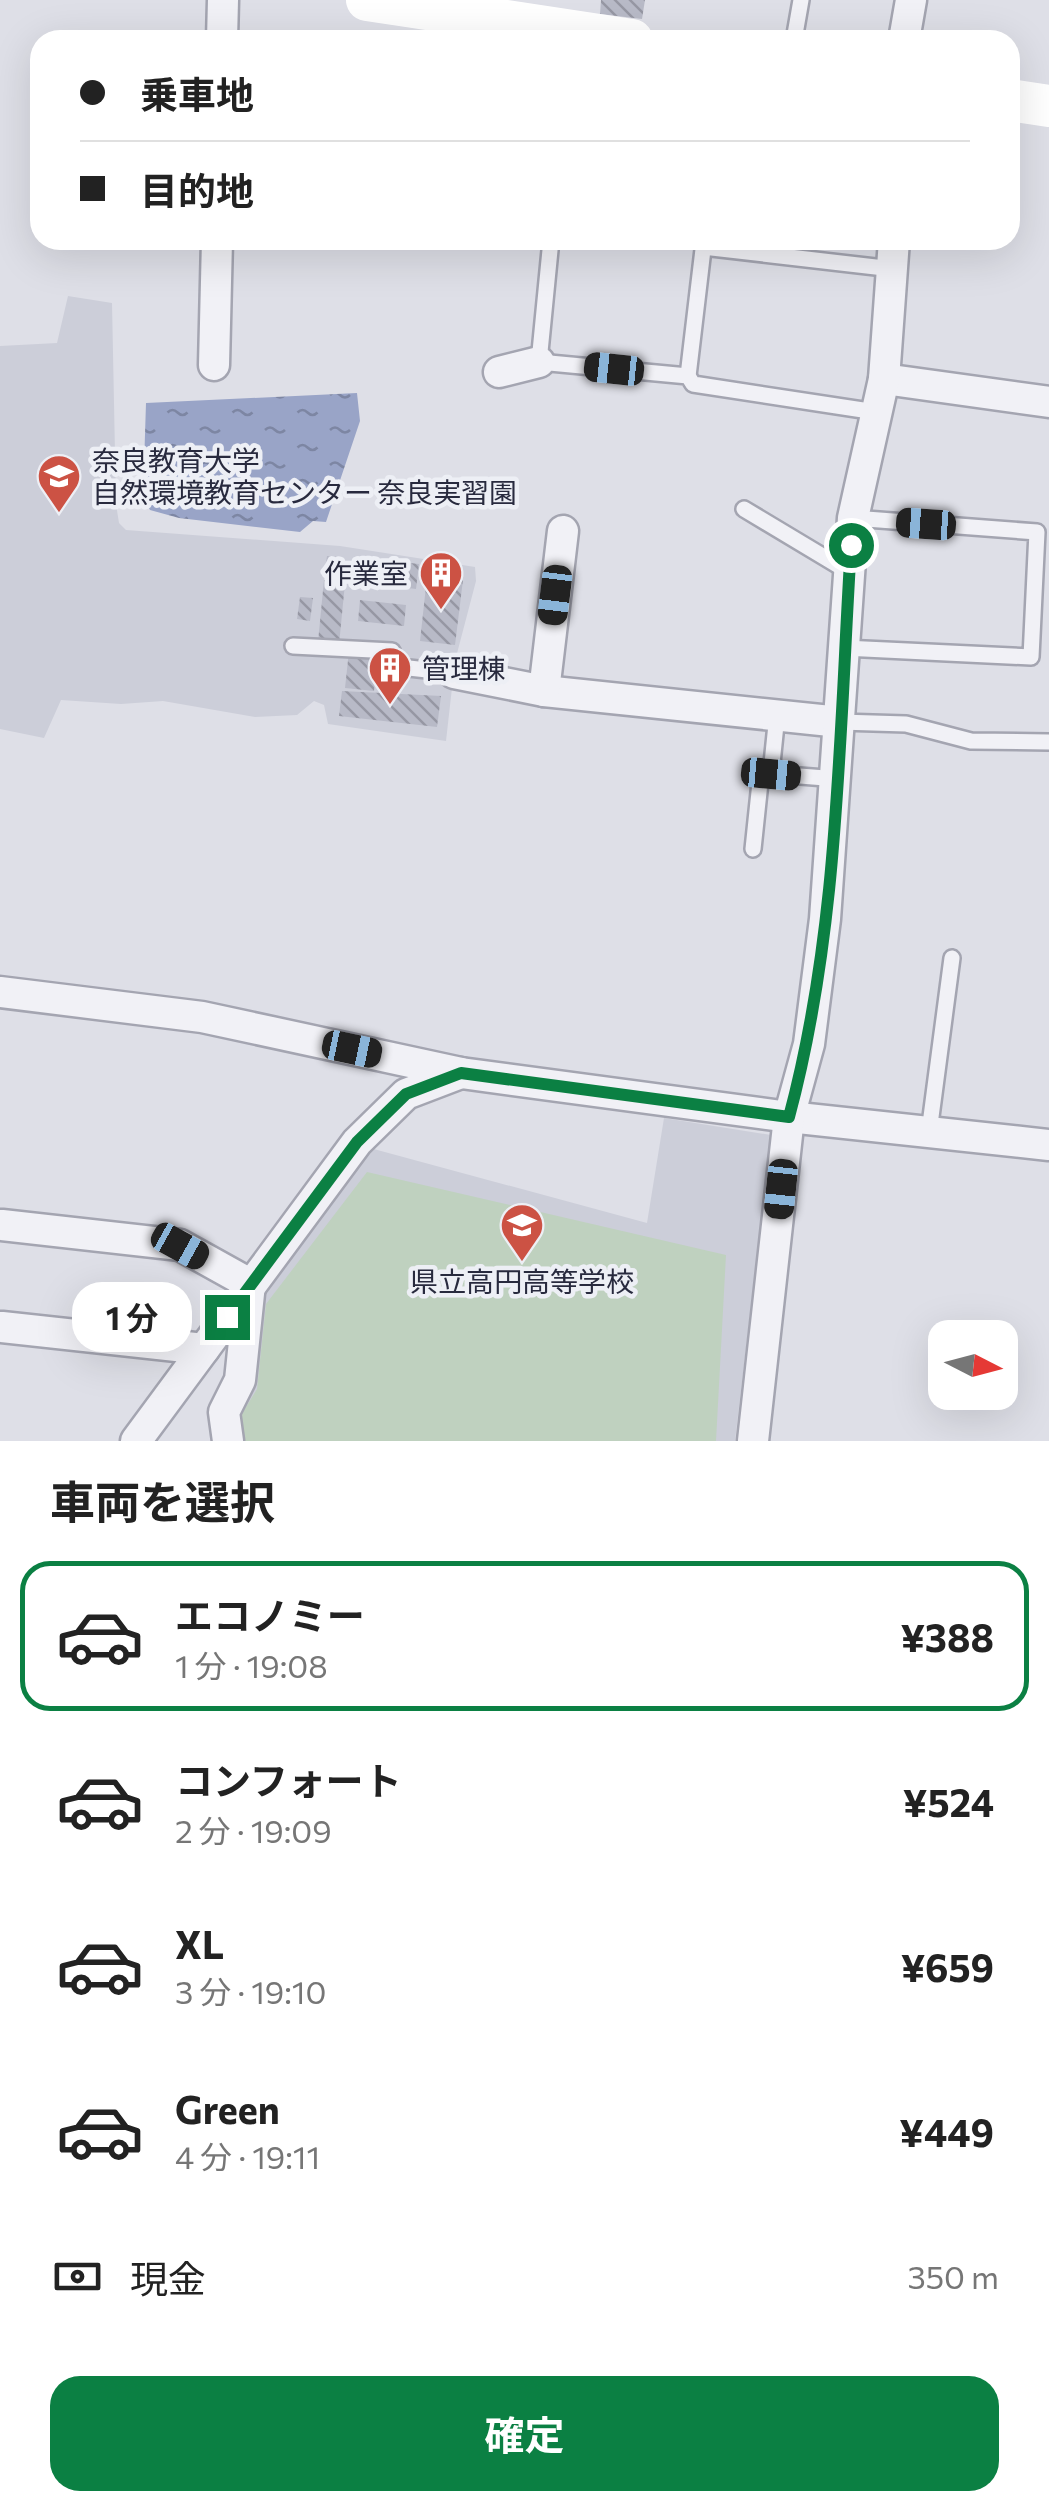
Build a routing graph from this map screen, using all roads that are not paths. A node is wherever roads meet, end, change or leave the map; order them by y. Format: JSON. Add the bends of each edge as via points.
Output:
{"nodes":[{"id":1,"x":222,"y":0,"type":"edge"},
{"id":2,"x":367,"y":0,"type":"edge"},
{"id":3,"x":800,"y":0,"type":"edge"},
{"id":4,"x":911,"y":0,"type":"edge"},
{"id":5,"x":528,"y":26,"type":"edge"},
{"id":6,"x":222,"y":30,"type":"edge"},
{"id":7,"x":558,"y":30,"type":"edge"},
{"id":8,"x":796,"y":30,"type":"edge"},
{"id":9,"x":906,"y":30,"type":"edge"},
{"id":10,"x":1020,"y":102,"type":"edge"},
{"id":11,"x":1049,"y":106,"type":"edge"},
{"id":12,"x":217,"y":250,"type":"edge"},
{"id":13,"x":550,"y":250,"type":"edge"},
{"id":14,"x":702,"y":250,"type":"edge"},
{"id":15,"x":807,"y":250,"type":"edge"},
{"id":16,"x":894,"y":255,"type":"edge"},
{"id":17,"x":540,"y":362,"type":"junction"},
{"id":18,"x":214,"y":365,"type":"dead end"},
{"id":19,"x":499,"y":372,"type":"dead end"},
{"id":20,"x":688,"y":376,"type":"junction"},
{"id":21,"x":884,"y":379,"type":"junction"},
{"id":22,"x":1049,"y":402,"type":"edge"},
{"id":23,"x":876,"y":412,"type":"junction"},
{"id":24,"x":744,"y":510,"type":"dead end"},
{"id":25,"x":853,"y":518,"type":"junction"},
{"id":26,"x":563,"y":531,"type":"dead end"},
{"id":27,"x":849,"y":572,"type":"junction"},
{"id":28,"x":293,"y":646,"type":"dead end"},
{"id":29,"x":844,"y":648,"type":"junction"},
{"id":30,"x":454,"y":673,"type":"joint"},
{"id":31,"x":544,"y":690,"type":"junction"},
{"id":32,"x":778,"y":715,"type":"junction"},
{"id":33,"x":840,"y":722,"type":"junction"},
{"id":34,"x":1049,"y":742,"type":"edge"},
{"id":35,"x":771,"y":774,"type":"junction"},
{"id":36,"x":838,"y":779,"type":"junction"},
{"id":37,"x":753,"y":849,"type":"dead end"},
{"id":38,"x":952,"y":958,"type":"dead end"},
{"id":39,"x":0,"y":992,"type":"edge"},
{"id":40,"x":461,"y":1073,"type":"junction"},
{"id":41,"x":789,"y":1117,"type":"junction"},
{"id":42,"x":929,"y":1132,"type":"junction"},
{"id":43,"x":1049,"y":1145,"type":"edge"},
{"id":44,"x":2,"y":1224,"type":"edge"},
{"id":45,"x":250,"y":1284,"type":"junction"},
{"id":46,"x":2,"y":1326,"type":"edge"},
{"id":47,"x":204,"y":1349,"type":"junction"},
{"id":48,"x":136,"y":1441,"type":"edge"},
{"id":49,"x":228,"y":1441,"type":"edge"},
{"id":50,"x":753,"y":1441,"type":"edge"}],
"edges":[{"from":1,"to":6,"type":"street"},
{"from":2,"to":5,"type":"main road"},
{"from":3,"to":8,"type":"lane"},
{"from":4,"to":9,"type":"street"},
{"from":5,"to":7,"type":"main road"},
{"from":10,"to":11,"type":"main road"},
{"from":12,"to":18,"type":"street"},
{"from":13,"to":17,"type":"lane"},
{"from":14,"to":20,"type":"lane"},
{"from":15,"to":16,"type":"lane"},
{"from":16,"to":21,"type":"street"},
{"from":17,"to":19,"type":"street"},
{"from":17,"to":20,"type":"lane"},
{"from":20,"to":23,"type":"lane","via":[[693,384]]},
{"from":21,"to":22,"type":"street"},
{"from":21,"to":23,"type":"street"},
{"from":23,"to":25,"type":"street"},
{"from":24,"to":27,"type":"lane"},
{"from":25,"to":27,"type":"street"},
{"from":25,"to":29,"type":"lane","via":[[1037,532],[1030,657]]},
{"from":26,"to":31,"type":"street"},
{"from":27,"to":29,"type":"street"},
{"from":28,"to":30,"type":"lane","via":[[392,651],[391,666]]},
{"from":29,"to":33,"type":"street"},
{"from":30,"to":31,"type":"street"},
{"from":31,"to":32,"type":"street"},
{"from":32,"to":33,"type":"street"},
{"from":32,"to":35,"type":"lane"},
{"from":33,"to":34,"type":"lane","via":[[906,724],[971,741]]},
{"from":33,"to":36,"type":"street"},
{"from":35,"to":36,"type":"lane"},
{"from":35,"to":37,"type":"lane","via":[[761,773]]},
{"from":36,"to":41,"type":"street","via":[[809,1044]]},
{"from":38,"to":42,"type":"lane"},
{"from":39,"to":40,"type":"street","via":[[202,1017]]},
{"from":40,"to":41,"type":"street"},
{"from":40,"to":45,"type":"street","via":[[406,1094],[357,1142]]},
{"from":41,"to":42,"type":"street"},
{"from":41,"to":50,"type":"street"},
{"from":42,"to":43,"type":"street"},
{"from":44,"to":45,"type":"street","via":[[180,1246]]},
{"from":45,"to":47,"type":"street"},
{"from":45,"to":49,"type":"street","via":[[240,1380],[224,1412]]},
{"from":46,"to":47,"type":"street"},
{"from":47,"to":48,"type":"street"}]}
